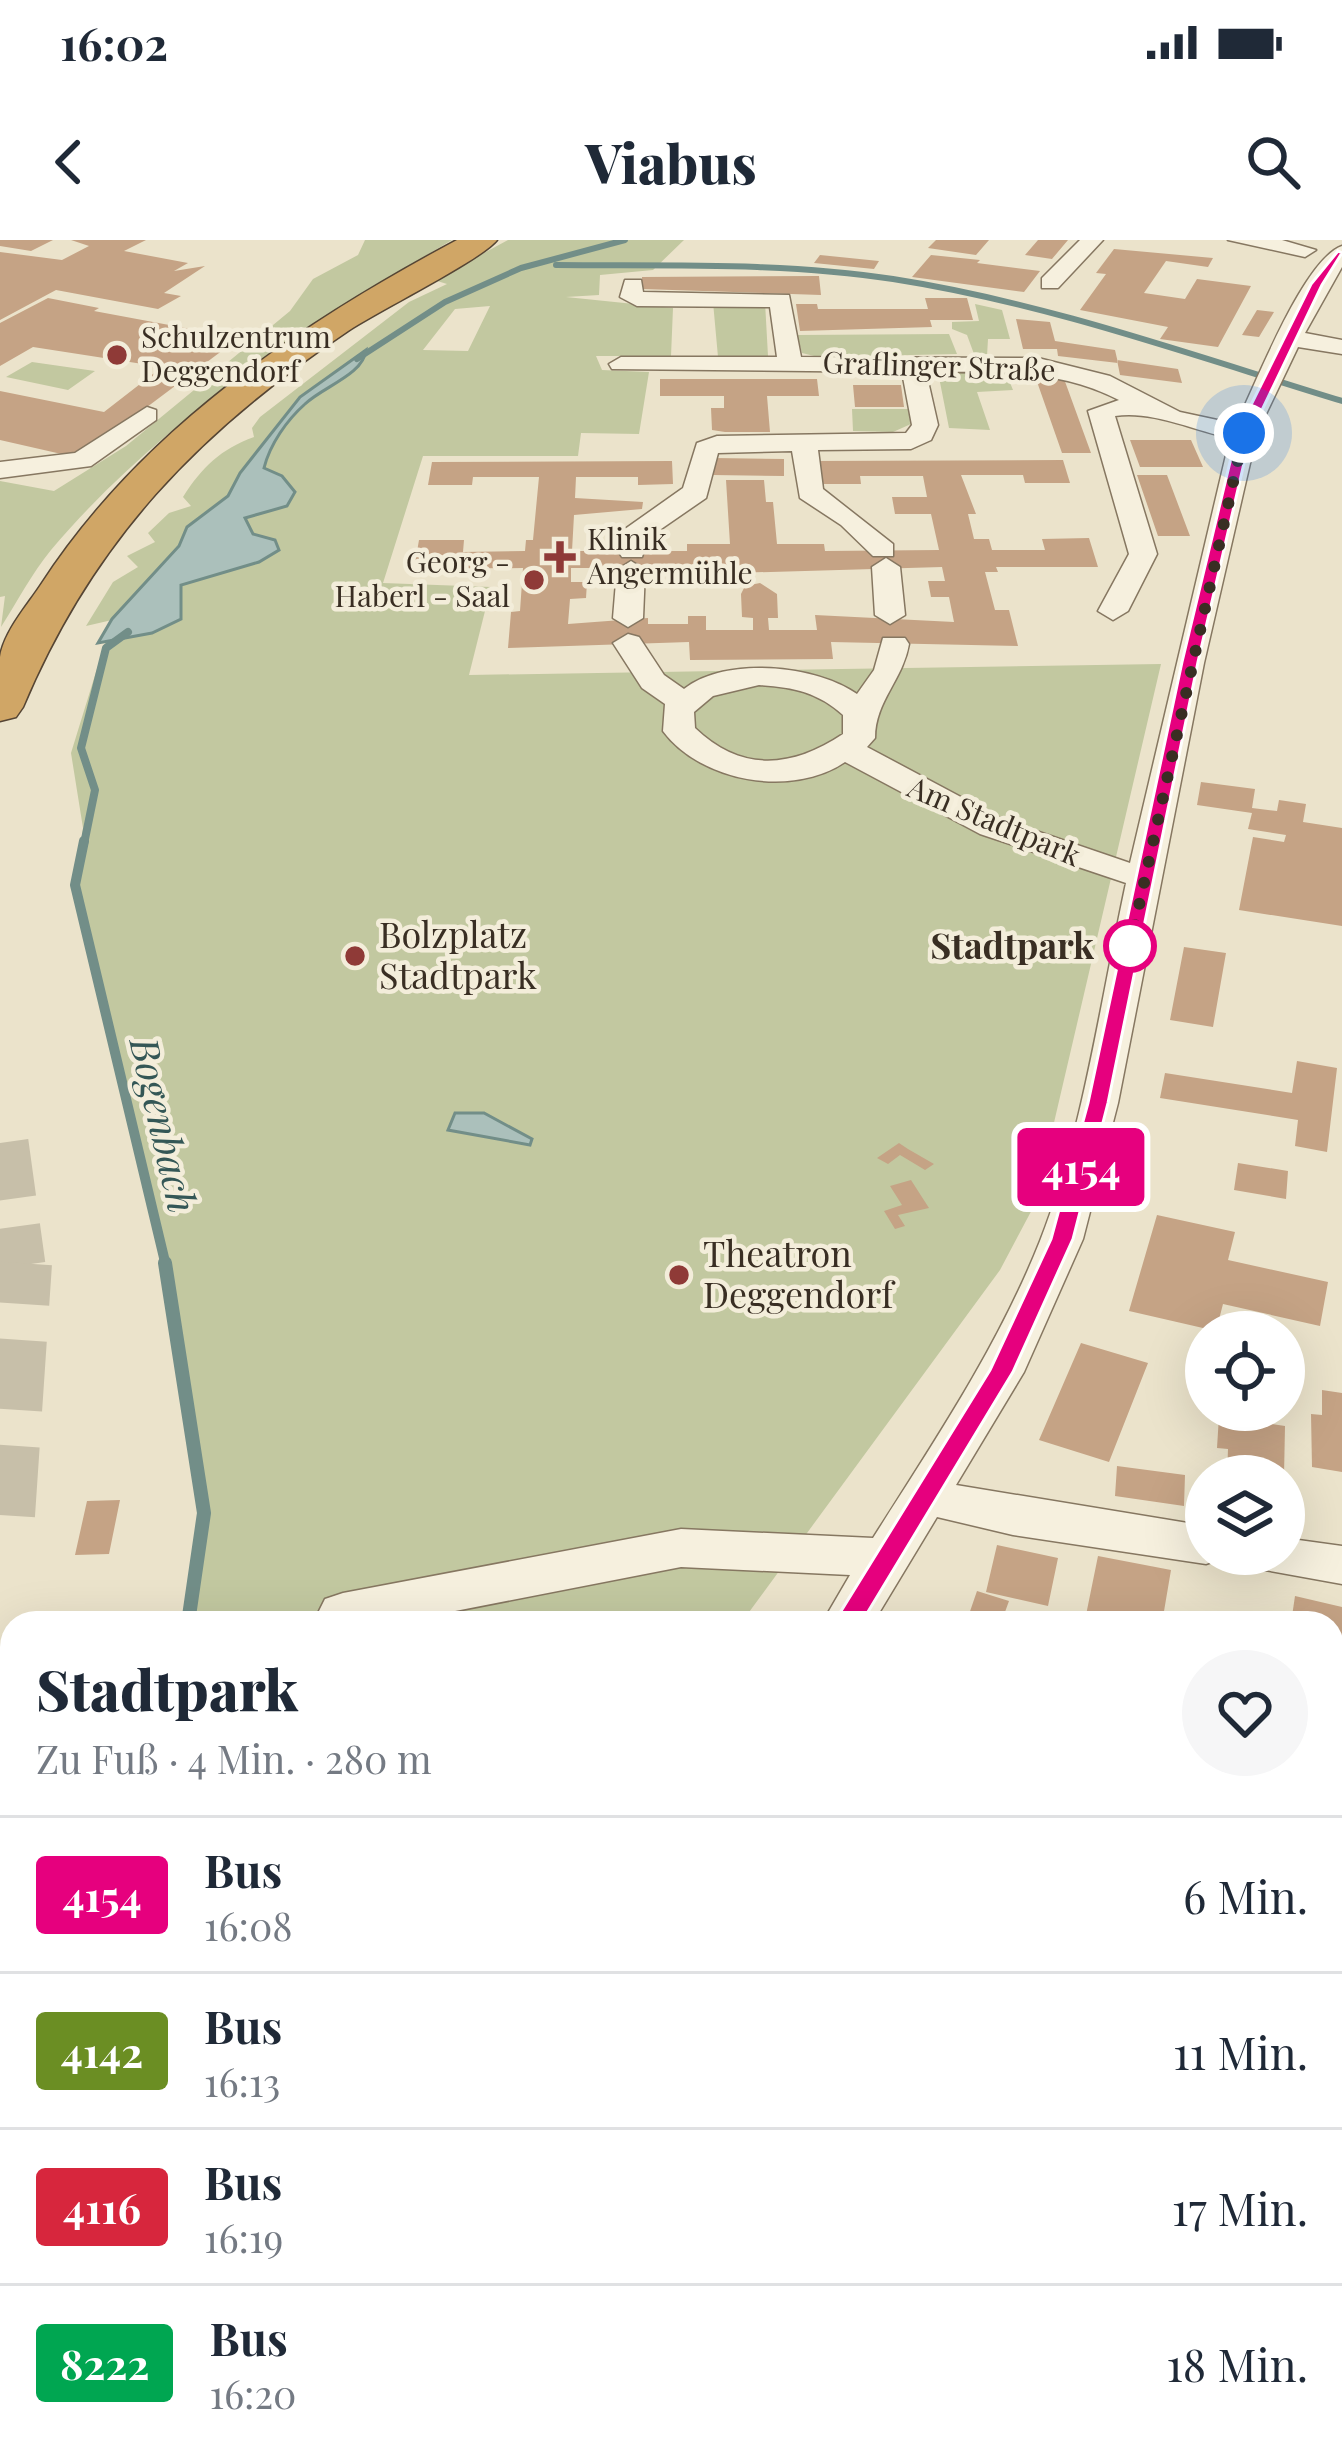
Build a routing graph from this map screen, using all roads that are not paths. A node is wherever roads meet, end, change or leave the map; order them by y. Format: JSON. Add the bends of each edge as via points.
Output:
{"nodes":[{"id":1,"x":481,"y":240,"type":"edge"},
{"id":2,"x":1092,"y":240,"type":"edge"},
{"id":3,"x":1240,"y":240,"type":"edge"},
{"id":4,"x":1309,"y":245,"type":"edge"},
{"id":5,"x":1342,"y":254,"type":"edge"},
{"id":6,"x":1051,"y":283,"type":"dead end"},
{"id":7,"x":1317,"y":284,"type":"junction"},
{"id":8,"x":633,"y":285,"type":"dead end"},
{"id":9,"x":697,"y":332,"type":"junction"},
{"id":10,"x":1290,"y":338,"type":"junction"},
{"id":11,"x":1342,"y":346,"type":"edge"},
{"id":12,"x":912,"y":362,"type":"junction"},
{"id":13,"x":620,"y":364,"type":"dead end"},
{"id":14,"x":790,"y":364,"type":"junction"},
{"id":15,"x":1143,"y":404,"type":"junction"},
{"id":16,"x":147,"y":415,"type":"dead end"},
{"id":17,"x":1244,"y":433,"type":"junction"},
{"id":18,"x":804,"y":442,"type":"junction"},
{"id":19,"x":0,"y":470,"type":"edge"},
{"id":20,"x":1114,"y":611,"type":"dead end"},
{"id":21,"x":614,"y":688,"type":"dead end"},
{"id":22,"x":674,"y":697,"type":"junction"},
{"id":23,"x":0,"y":707,"type":"edge"},
{"id":24,"x":860,"y":712,"type":"junction"},
{"id":25,"x":848,"y":750,"type":"junction"},
{"id":26,"x":1148,"y":878,"type":"junction"},
{"id":27,"x":928,"y":1497,"type":"junction"},
{"id":28,"x":1185,"y":1542,"type":"edge"},
{"id":29,"x":1305,"y":1560,"type":"edge"},
{"id":30,"x":1342,"y":1565,"type":"edge"},
{"id":31,"x":873,"y":1601,"type":"edge"},
{"id":32,"x":348,"y":1611,"type":"edge"}],
"edges":[{"from":1,"to":23,"type":"highway","via":[[364,307],[213,416],[87,544],[46,608]]},
{"from":2,"to":6,"type":"street"},
{"from":3,"to":4,"type":"street"},
{"from":4,"to":7,"type":"street","via":[[1284,278]]},
{"from":5,"to":7,"type":"street"},
{"from":7,"to":10,"type":"street"},
{"from":8,"to":9,"type":"street","via":[[631,297]]},
{"from":9,"to":13,"type":"street","name":"Graflinger Straße"},
{"from":9,"to":14,"type":"street","name":"Graflinger Straße"},
{"from":9,"to":14,"type":"street","via":[[781,299]]},
{"from":10,"to":11,"type":"street"},
{"from":10,"to":17,"type":"street"},
{"from":12,"to":14,"type":"street","name":"Graflinger Straße"},
{"from":12,"to":15,"type":"street","name":"Graflinger Straße","via":[[1054,368]]},
{"from":12,"to":18,"type":"street","via":[[922,435]]},
{"from":15,"to":17,"type":"street","name":"Graflinger Straße"},
{"from":15,"to":20,"type":"street","via":[[1101,411],[1143,554]]},
{"from":16,"to":19,"type":"street","via":[[82,460]]},
{"from":17,"to":26,"type":"street","via":[[1207,664]]},
{"from":18,"to":22,"type":"street","via":[[706,449],[696,492],[634,535],[628,630],[652,681]]},
{"from":18,"to":24,"type":"street","via":[[810,492],[851,519],[884,559],[889,670]]},
{"from":21,"to":22,"type":"street"},
{"from":22,"to":24,"type":"street","via":[[728,680],[792,678],[822,686]]},
{"from":22,"to":25,"type":"street","via":[[677,735],[717,762],[775,771]]},
{"from":24,"to":25,"type":"street","via":[[859,738]]},
{"from":25,"to":26,"type":"street","name":"Am Stadtpark","via":[[926,800]]},
{"from":26,"to":27,"type":"street","via":[[1062,1239],[1039,1300]]},
{"from":27,"to":28,"type":"street"},
{"from":27,"to":31,"type":"street"},
{"from":29,"to":30,"type":"street"},
{"from":31,"to":32,"type":"street","via":[[680,1548]]}]}
